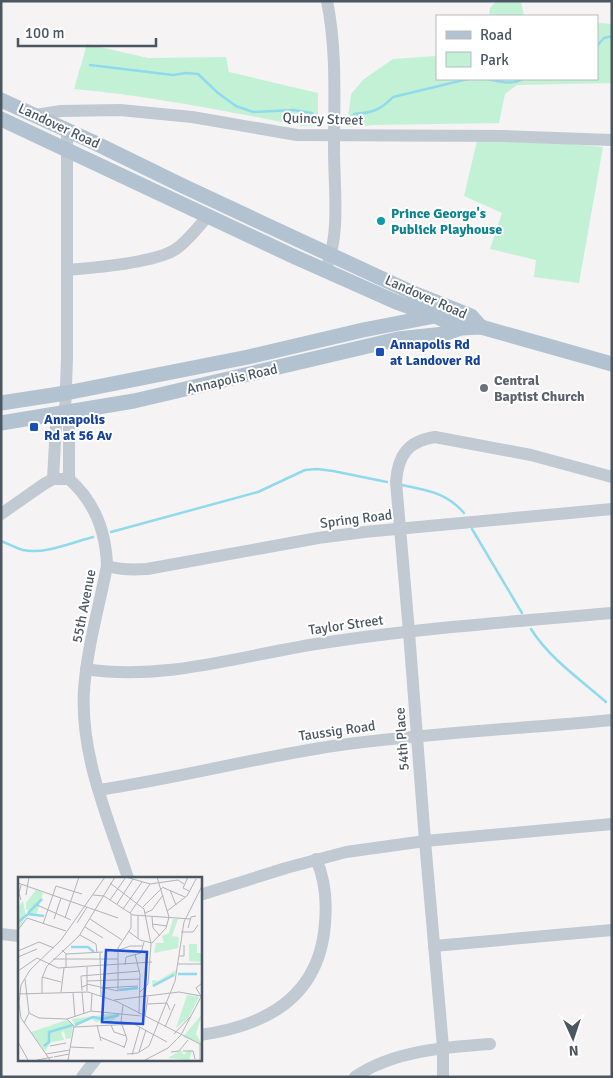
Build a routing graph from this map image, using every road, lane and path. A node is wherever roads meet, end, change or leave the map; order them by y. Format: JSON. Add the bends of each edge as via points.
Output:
{"nodes":[{"id":1,"x":327,"y":1,"type":"edge"},
{"id":2,"x":1,"y":100,"type":"edge"},
{"id":3,"x":35,"y":115,"type":"junction"},
{"id":4,"x":1,"y":119,"type":"edge"},
{"id":5,"x":67,"y":129,"type":"junction"},
{"id":6,"x":334,"y":136,"type":"junction"},
{"id":7,"x":612,"y":140,"type":"edge"},
{"id":8,"x":66,"y":149,"type":"junction"},
{"id":9,"x":208,"y":216,"type":"junction"},
{"id":10,"x":332,"y":255,"type":"junction"},
{"id":11,"x":67,"y":270,"type":"junction"},
{"id":12,"x":325,"y":271,"type":"junction"},
{"id":13,"x":396,"y":302,"type":"junction"},
{"id":14,"x":452,"y":309,"type":"junction"},
{"id":15,"x":435,"y":316,"type":"junction"},
{"id":16,"x":395,"y":324,"type":"junction"},
{"id":17,"x":481,"y":327,"type":"junction"},
{"id":18,"x":461,"y":328,"type":"junction"},
{"id":19,"x":612,"y":364,"type":"edge"},
{"id":20,"x":66,"y":393,"type":"junction"},
{"id":21,"x":1,"y":403,"type":"edge"},
{"id":22,"x":65,"y":414,"type":"junction"},
{"id":23,"x":1,"y":423,"type":"edge"},
{"id":24,"x":612,"y":477,"type":"edge"},
{"id":25,"x":53,"y":479,"type":"junction"},
{"id":26,"x":68,"y":479,"type":"junction"},
{"id":27,"x":612,"y":509,"type":"edge"},
{"id":28,"x":1,"y":514,"type":"edge"},
{"id":29,"x":400,"y":528,"type":"junction"},
{"id":30,"x":107,"y":566,"type":"junction"},
{"id":31,"x":612,"y":613,"type":"edge"},
{"id":32,"x":409,"y":632,"type":"junction"},
{"id":33,"x":86,"y":669,"type":"junction"},
{"id":34,"x":612,"y":720,"type":"edge"},
{"id":35,"x":416,"y":736,"type":"junction"},
{"id":36,"x":99,"y":790,"type":"junction"},
{"id":37,"x":612,"y":824,"type":"edge"},
{"id":38,"x":425,"y":842,"type":"junction"},
{"id":39,"x":316,"y":859,"type":"junction"},
{"id":40,"x":128,"y":877,"type":"edge"},
{"id":41,"x":201,"y":895,"type":"edge"},
{"id":42,"x":612,"y":930,"type":"edge"},
{"id":43,"x":1,"y":934,"type":"edge"},
{"id":44,"x":18,"y":936,"type":"edge"},
{"id":45,"x":434,"y":946,"type":"junction"},
{"id":46,"x":201,"y":1034,"type":"edge"},
{"id":47,"x":490,"y":1044,"type":"dead end"},
{"id":48,"x":443,"y":1047,"type":"junction"},
{"id":49,"x":95,"y":1060,"type":"edge"},
{"id":50,"x":82,"y":1077,"type":"edge"},
{"id":51,"x":355,"y":1077,"type":"edge"},
{"id":52,"x":443,"y":1077,"type":"edge"}],
"edges":[{"from":1,"to":6,"type":"street","via":[[333,37]]},
{"from":2,"to":3,"type":"main road","name":"Landover Road"},
{"from":3,"to":5,"type":"main road","name":"Landover Road"},
{"from":3,"to":6,"type":"street","name":"Quincy Street","via":[[120,110],[192,117],[297,135]]},
{"from":4,"to":8,"type":"main road","name":"Landover Road"},
{"from":5,"to":8,"type":"street"},
{"from":5,"to":10,"type":"main road","name":"Landover Road"},
{"from":6,"to":7,"type":"street","name":"Quincy Street"},
{"from":6,"to":10,"type":"street"},
{"from":8,"to":9,"type":"main road","name":"Landover Road"},
{"from":8,"to":11,"type":"street"},
{"from":9,"to":11,"type":"street","via":[[184,243],[164,256]]},
{"from":9,"to":12,"type":"main road","name":"Landover Road"},
{"from":10,"to":12,"type":"street"},
{"from":10,"to":14,"type":"main road","name":"Landover Road"},
{"from":11,"to":20,"type":"street"},
{"from":12,"to":13,"type":"main road","name":"Landover Road"},
{"from":13,"to":15,"type":"main road","name":"Landover Road"},
{"from":13,"to":16,"type":"main road"},
{"from":14,"to":15,"type":"main road","name":"Annapolis Road"},
{"from":14,"to":17,"type":"main road","name":"Landover Road","via":[[471,316]]},
{"from":15,"to":16,"type":"main road","name":"Annapolis Road"},
{"from":15,"to":18,"type":"main road","name":"Landover Road"},
{"from":16,"to":20,"type":"main road","name":"Annapolis Road"},
{"from":17,"to":18,"type":"main road","name":"Landover Road"},
{"from":17,"to":19,"type":"main road"},
{"from":18,"to":22,"type":"main road","name":"Annapolis Road","via":[[444,334],[398,339]]},
{"from":20,"to":21,"type":"main road","name":"Annapolis Road"},
{"from":20,"to":22,"type":"street"},
{"from":22,"to":23,"type":"main road","name":"Annapolis Road"},
{"from":22,"to":25,"type":"street","via":[[56,425]]},
{"from":22,"to":26,"type":"street","via":[[69,422]]},
{"from":24,"to":29,"type":"street","name":"54th Place","via":[[531,455],[435,437],[421,439],[412,444],[398,464],[396,482]]},
{"from":25,"to":26,"type":"street"},
{"from":25,"to":28,"type":"street"},
{"from":26,"to":30,"type":"street","name":"55th Avenue","via":[[83,493],[102,525]]},
{"from":27,"to":29,"type":"street","name":"Spring Road"},
{"from":29,"to":30,"type":"street","name":"Spring Road","via":[[318,538],[147,569]]},
{"from":29,"to":32,"type":"street","name":"54th Place"},
{"from":30,"to":33,"type":"street","name":"55th Avenue"},
{"from":31,"to":32,"type":"street","name":"Taylor Street"},
{"from":32,"to":33,"type":"street","name":"Taylor Street","via":[[162,670],[106,672]]},
{"from":32,"to":35,"type":"street","name":"54th Place"},
{"from":33,"to":36,"type":"street","name":"55th Avenue","via":[[86,731]]},
{"from":34,"to":35,"type":"street","name":"Taussig Road"},
{"from":35,"to":36,"type":"street","name":"Taussig Road","via":[[291,753]]},
{"from":35,"to":38,"type":"street","name":"54th Place"},
{"from":36,"to":40,"type":"street","name":"55th Avenue"},
{"from":37,"to":38,"type":"street"},
{"from":38,"to":39,"type":"street"},
{"from":38,"to":45,"type":"street","name":"54th Place"},
{"from":39,"to":41,"type":"street"},
{"from":39,"to":46,"type":"street","via":[[325,894],[324,933],[315,967],[307,982],[282,1007],[261,1018],[232,1030]]},
{"from":42,"to":45,"type":"street"},
{"from":43,"to":44,"type":"street"},
{"from":45,"to":48,"type":"street","name":"54th Place"},
{"from":47,"to":48,"type":"street"},
{"from":48,"to":51,"type":"street","via":[[385,1061]]},
{"from":48,"to":52,"type":"street","name":"54th Place"},
{"from":49,"to":50,"type":"street"}]}
